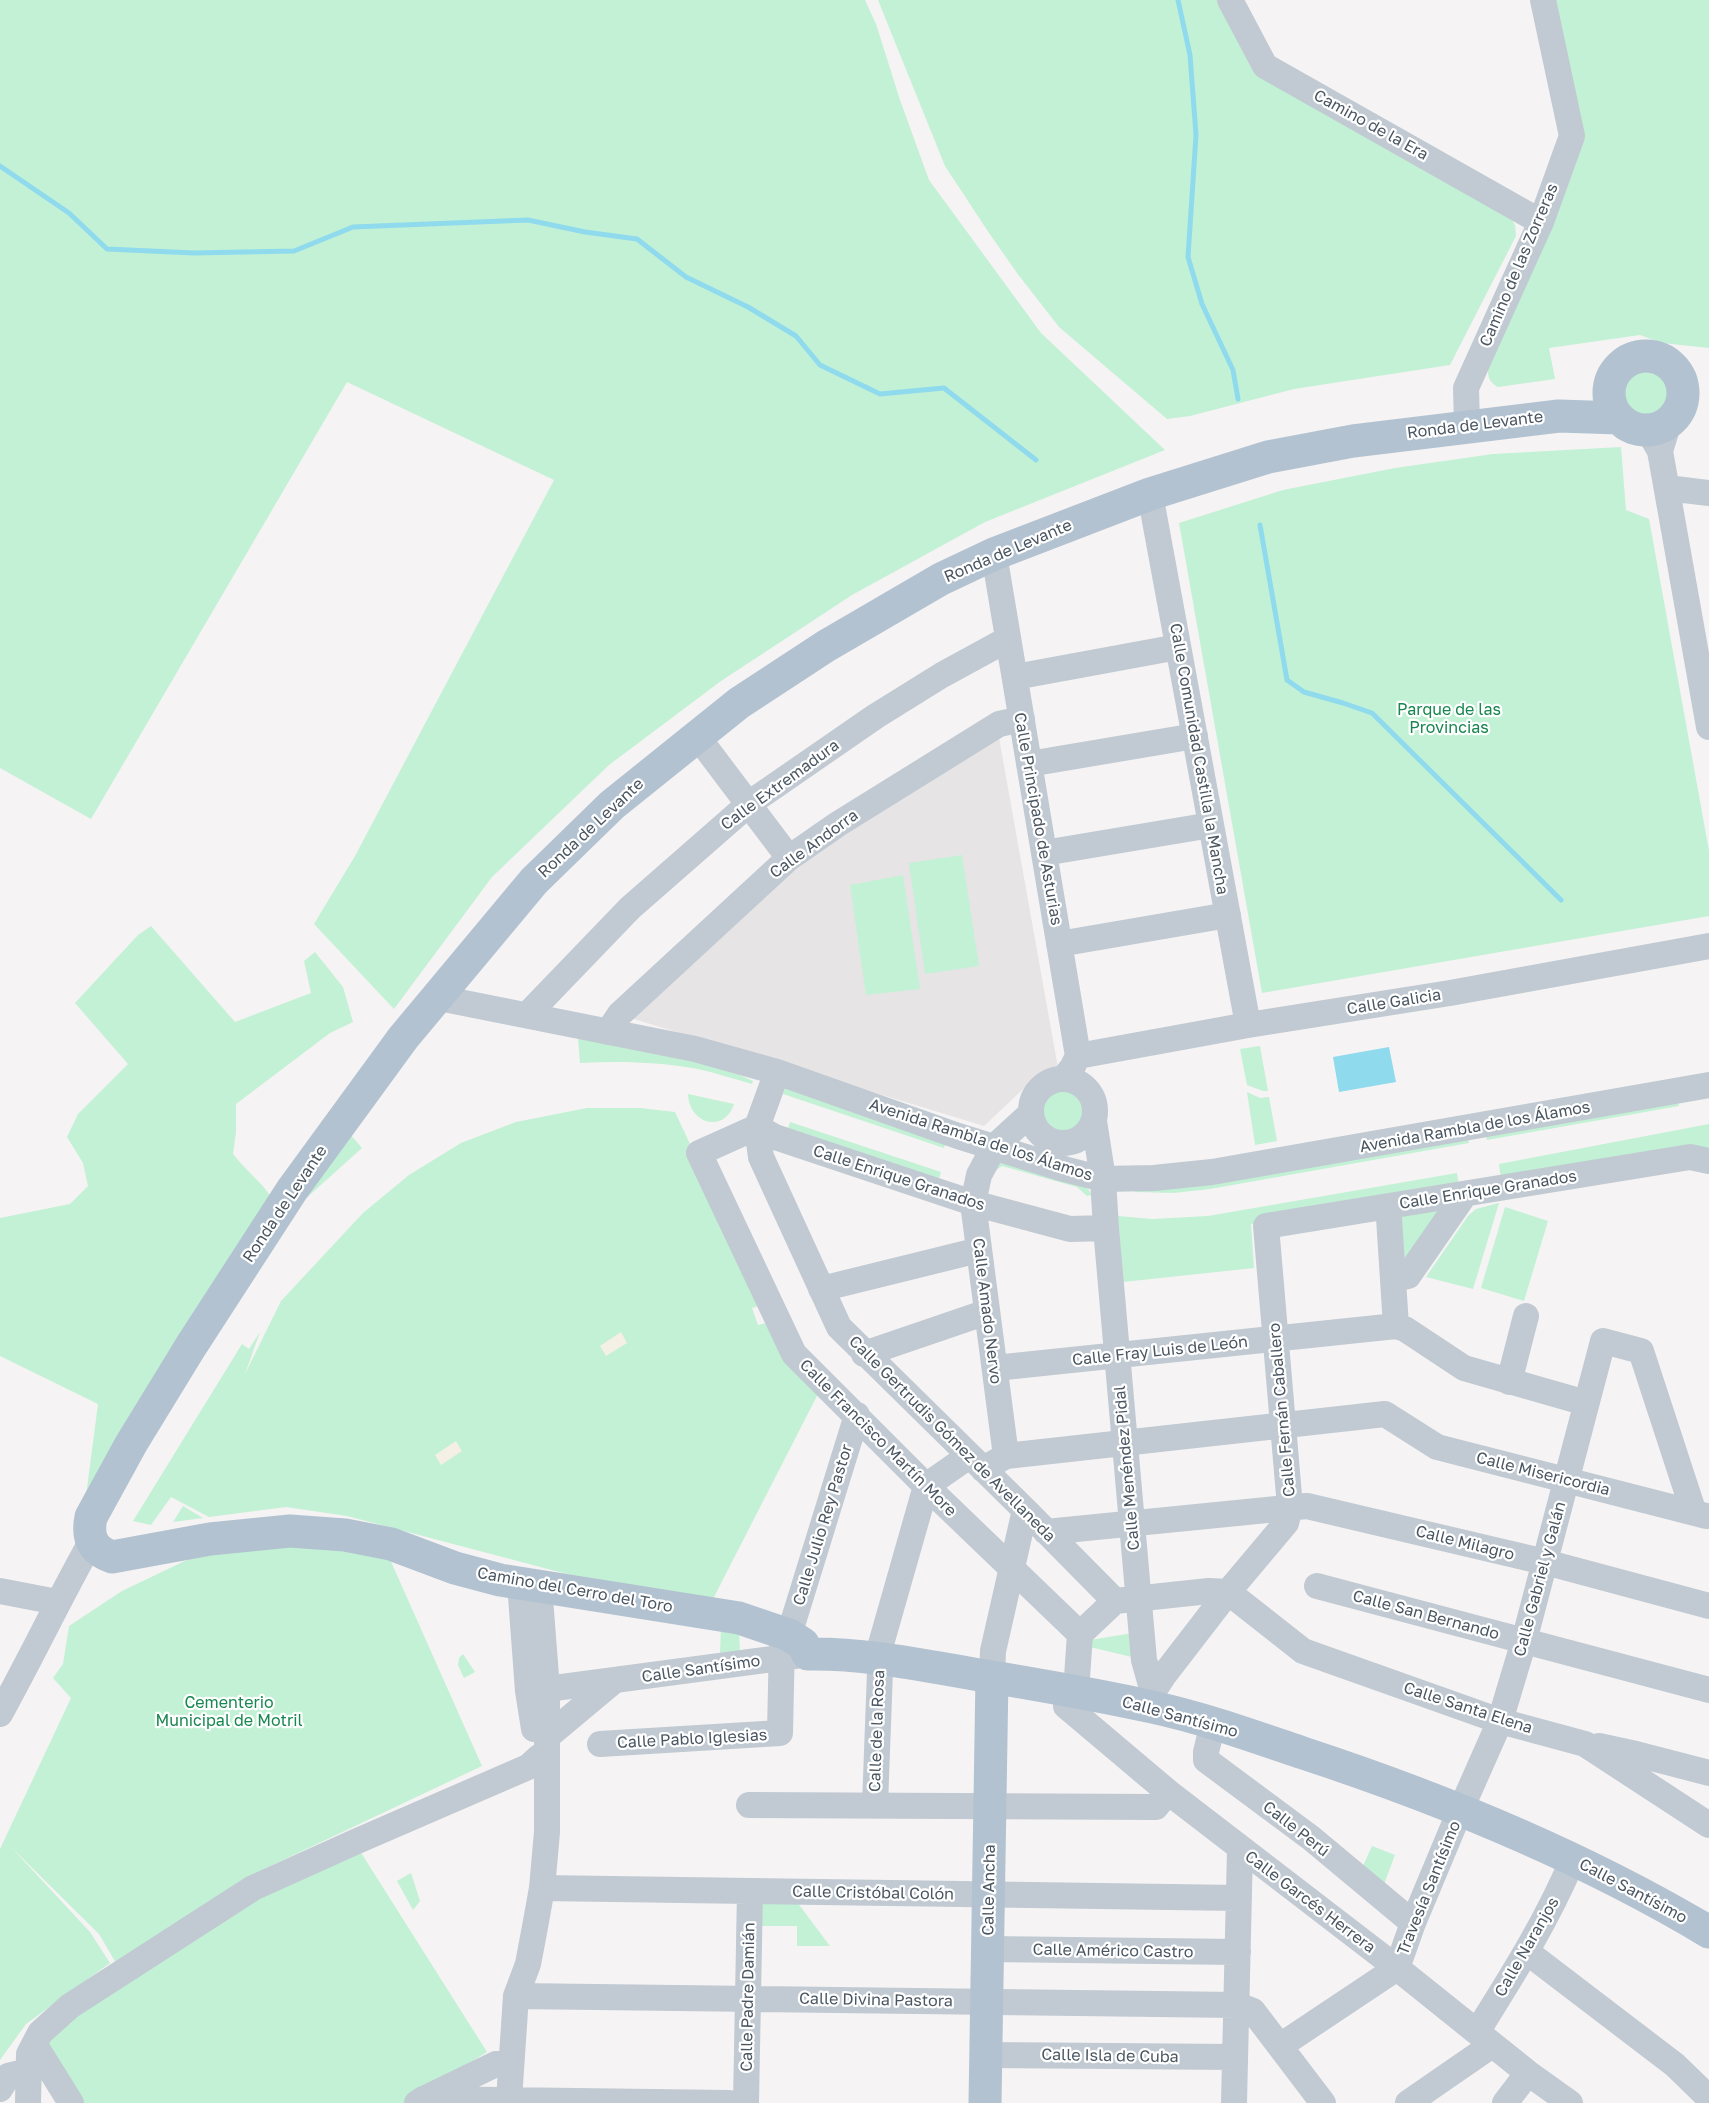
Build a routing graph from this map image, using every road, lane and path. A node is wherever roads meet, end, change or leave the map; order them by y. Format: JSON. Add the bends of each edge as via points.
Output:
{"nodes":[{"id":1,"x":1230,"y":0,"type":"edge"},
{"id":2,"x":1542,"y":0,"type":"edge"},
{"id":3,"x":1541,"y":222,"type":"junction"},
{"id":4,"x":1611,"y":381,"type":"junction"},
{"id":5,"x":1672,"y":412,"type":"edge"},
{"id":6,"x":1559,"y":416,"type":"junction"},
{"id":7,"x":1467,"y":425,"type":"junction"},
{"id":8,"x":1666,"y":488,"type":"junction"},
{"id":9,"x":1709,"y":493,"type":"edge"},
{"id":10,"x":1150,"y":494,"type":"junction"},
{"id":11,"x":994,"y":554,"type":"junction"},
{"id":12,"x":1008,"y":639,"type":"junction"},
{"id":13,"x":1178,"y":647,"type":"junction"},
{"id":14,"x":1014,"y":677,"type":"junction"},
{"id":15,"x":1022,"y":720,"type":"junction"},
{"id":16,"x":1709,"y":727,"type":"edge"},
{"id":17,"x":697,"y":736,"type":"junction"},
{"id":18,"x":1195,"y":736,"type":"junction"},
{"id":19,"x":1029,"y":765,"type":"junction"},
{"id":20,"x":750,"y":804,"type":"junction"},
{"id":21,"x":1211,"y":825,"type":"junction"},
{"id":22,"x":1044,"y":854,"type":"junction"},
{"id":23,"x":789,"y":858,"type":"junction"},
{"id":24,"x":1228,"y":915,"type":"junction"},
{"id":25,"x":1059,"y":944,"type":"junction"},
{"id":26,"x":1709,"y":946,"type":"edge"},
{"id":27,"x":441,"y":993,"type":"junction"},
{"id":28,"x":527,"y":1015,"type":"junction"},
{"id":29,"x":1248,"y":1025,"type":"junction"},
{"id":30,"x":608,"y":1032,"type":"junction"},
{"id":31,"x":1089,"y":1054,"type":"junction"},
{"id":32,"x":777,"y":1072,"type":"junction"},
{"id":33,"x":1063,"y":1079,"type":"junction"},
{"id":34,"x":1709,"y":1085,"type":"edge"},
{"id":35,"x":1089,"y":1092,"type":"junction"},
{"id":36,"x":1030,"y":1114,"type":"junction"},
{"id":37,"x":1094,"y":1121,"type":"junction"},
{"id":38,"x":757,"y":1127,"type":"junction"},
{"id":39,"x":994,"y":1147,"type":"junction"},
{"id":40,"x":1709,"y":1161,"type":"edge"},
{"id":41,"x":1103,"y":1179,"type":"junction"},
{"id":42,"x":1464,"y":1194,"type":"junction"},
{"id":43,"x":973,"y":1203,"type":"junction"},
{"id":44,"x":1389,"y":1218,"type":"dead end"},
{"id":45,"x":1266,"y":1226,"type":"joint"},
{"id":46,"x":1106,"y":1228,"type":"junction"},
{"id":47,"x":979,"y":1250,"type":"junction"},
{"id":48,"x":1393,"y":1279,"type":"junction"},
{"id":49,"x":820,"y":1289,"type":"junction"},
{"id":50,"x":987,"y":1312,"type":"junction"},
{"id":51,"x":1526,"y":1316,"type":"dead end"},
{"id":52,"x":1396,"y":1326,"type":"junction"},
{"id":53,"x":1275,"y":1339,"type":"junction"},
{"id":54,"x":864,"y":1354,"type":"junction"},
{"id":55,"x":1117,"y":1355,"type":"junction"},
{"id":56,"x":995,"y":1368,"type":"junction"},
{"id":57,"x":1509,"y":1382,"type":"junction"},
{"id":58,"x":1586,"y":1403,"type":"junction"},
{"id":59,"x":857,"y":1415,"type":"junction"},
{"id":60,"x":1282,"y":1427,"type":"junction"},
{"id":61,"x":1125,"y":1442,"type":"junction"},
{"id":62,"x":1006,"y":1456,"type":"junction"},
{"id":63,"x":976,"y":1462,"type":"junction"},
{"id":64,"x":1566,"y":1480,"type":"junction"},
{"id":65,"x":926,"y":1486,"type":"junction"},
{"id":66,"x":1290,"y":1507,"type":"junction"},
{"id":67,"x":1025,"y":1510,"type":"junction"},
{"id":68,"x":1701,"y":1515,"type":"edge"},
{"id":69,"x":1132,"y":1523,"type":"junction"},
{"id":70,"x":1046,"y":1532,"type":"junction"},
{"id":71,"x":92,"y":1540,"type":"junction"},
{"id":72,"x":1545,"y":1562,"type":"junction"},
{"id":73,"x":1010,"y":1568,"type":"junction"},
{"id":74,"x":530,"y":1584,"type":"junction"},
{"id":75,"x":1317,"y":1586,"type":"dead end"},
{"id":76,"x":0,"y":1591,"type":"edge"},
{"id":77,"x":1228,"y":1592,"type":"junction"},
{"id":78,"x":1126,"y":1600,"type":"junction"},
{"id":79,"x":57,"y":1602,"type":"junction"},
{"id":80,"x":1709,"y":1605,"type":"edge"},
{"id":81,"x":1080,"y":1634,"type":"junction"},
{"id":82,"x":1524,"y":1641,"type":"junction"},
{"id":83,"x":789,"y":1644,"type":"junction"},
{"id":84,"x":880,"y":1658,"type":"junction"},
{"id":85,"x":992,"y":1677,"type":"junction"},
{"id":86,"x":615,"y":1680,"type":"junction"},
{"id":87,"x":547,"y":1689,"type":"junction"},
{"id":88,"x":1709,"y":1690,"type":"edge"},
{"id":89,"x":1071,"y":1692,"type":"junction"},
{"id":90,"x":1153,"y":1700,"type":"junction"},
{"id":91,"x":0,"y":1714,"type":"edge"},
{"id":92,"x":1500,"y":1721,"type":"junction"},
{"id":93,"x":1213,"y":1723,"type":"junction"},
{"id":94,"x":1585,"y":1743,"type":"junction"},
{"id":95,"x":600,"y":1744,"type":"dead end"},
{"id":96,"x":545,"y":1750,"type":"junction"},
{"id":97,"x":1709,"y":1773,"type":"edge"},
{"id":98,"x":1168,"y":1792,"type":"junction"},
{"id":99,"x":749,"y":1805,"type":"dead end"},
{"id":100,"x":875,"y":1805,"type":"junction"},
{"id":101,"x":990,"y":1805,"type":"junction"},
{"id":102,"x":1461,"y":1810,"type":"junction"},
{"id":103,"x":1709,"y":1825,"type":"edge"},
{"id":104,"x":1240,"y":1849,"type":"junction"},
{"id":105,"x":1573,"y":1859,"type":"junction"},
{"id":106,"x":542,"y":1888,"type":"junction"},
{"id":107,"x":750,"y":1892,"type":"junction"},
{"id":108,"x":989,"y":1895,"type":"junction"},
{"id":109,"x":1239,"y":1898,"type":"junction"},
{"id":110,"x":1413,"y":1923,"type":"junction"},
{"id":111,"x":1709,"y":1932,"type":"edge"},
{"id":112,"x":988,"y":1949,"type":"junction"},
{"id":113,"x":1238,"y":1952,"type":"junction"},
{"id":114,"x":1527,"y":1952,"type":"junction"},
{"id":115,"x":1397,"y":1968,"type":"junction"},
{"id":116,"x":516,"y":1996,"type":"junction"},
{"id":117,"x":748,"y":1999,"type":"junction"},
{"id":118,"x":987,"y":2002,"type":"junction"},
{"id":119,"x":1237,"y":2005,"type":"junction"},
{"id":120,"x":1485,"y":2039,"type":"junction"},
{"id":121,"x":35,"y":2045,"type":"junction"},
{"id":122,"x":1280,"y":2046,"type":"junction"},
{"id":123,"x":986,"y":2055,"type":"junction"},
{"id":124,"x":1235,"y":2057,"type":"junction"},
{"id":125,"x":511,"y":2065,"type":"junction"},
{"id":126,"x":29,"y":2071,"type":"junction"},
{"id":127,"x":1528,"y":2073,"type":"junction"},
{"id":128,"x":0,"y":2089,"type":"edge"},
{"id":129,"x":1709,"y":2098,"type":"edge"},
{"id":130,"x":509,"y":2100,"type":"junction"},
{"id":131,"x":420,"y":2101,"type":"edge"},
{"id":132,"x":28,"y":2103,"type":"edge"},
{"id":133,"x":71,"y":2103,"type":"edge"},
{"id":134,"x":729,"y":2103,"type":"edge"},
{"id":135,"x":746,"y":2103,"type":"edge"},
{"id":136,"x":985,"y":2103,"type":"edge"},
{"id":137,"x":1234,"y":2103,"type":"edge"},
{"id":138,"x":1323,"y":2103,"type":"edge"},
{"id":139,"x":1408,"y":2103,"type":"edge"},
{"id":140,"x":1504,"y":2103,"type":"edge"},
{"id":141,"x":1570,"y":2103,"type":"edge"}],
"edges":[{"from":1,"to":3,"type":"street","name":"Camino de la Era","via":[[1265,66]]},
{"from":2,"to":3,"type":"street","name":"Camino de las Zorreras","via":[[1572,136]]},
{"from":3,"to":7,"type":"street","name":"Camino de las Zorreras","via":[[1466,388]]},
{"from":4,"to":5,"type":"main road","via":[[1610,401]]},
{"from":4,"to":5,"type":"main road","name":"Ronda de Levante","via":[[1627,361],[1651,356],[1663,360],[1673,368]]},
{"from":4,"to":6,"type":"main road","name":"Ronda de Levante"},
{"from":5,"to":6,"type":"main road","name":"Ronda de Levante"},
{"from":5,"to":8,"type":"street"},
{"from":6,"to":7,"type":"main road","name":"Ronda de Levante"},
{"from":7,"to":10,"type":"main road","name":"Ronda de Levante","via":[[1268,457]]},
{"from":8,"to":9,"type":"street"},
{"from":8,"to":16,"type":"street"},
{"from":10,"to":11,"type":"main road","name":"Ronda de Levante"},
{"from":10,"to":13,"type":"street","name":"Calle Comunidad Castilla la Mancha"},
{"from":11,"to":12,"type":"street","name":"Calle Principado de Asturias"},
{"from":11,"to":17,"type":"main road","name":"Ronda de Levante","via":[[940,579],[826,646],[739,703]]},
{"from":12,"to":14,"type":"street","name":"Calle Principado de Asturias"},
{"from":12,"to":20,"type":"street","name":"Calle Extremadura","via":[[876,716]]},
{"from":13,"to":14,"type":"street"},
{"from":13,"to":18,"type":"street","name":"Calle Comunidad Castilla la Mancha"},
{"from":14,"to":15,"type":"street","name":"Calle Principado de Asturias"},
{"from":15,"to":19,"type":"street","name":"Calle Principado de Asturias"},
{"from":15,"to":23,"type":"street","name":"Calle Andorra","via":[[999,724]]},
{"from":17,"to":20,"type":"street"},
{"from":17,"to":27,"type":"main road","name":"Ronda de Levante","via":[[612,805],[534,881]]},
{"from":18,"to":19,"type":"street"},
{"from":18,"to":21,"type":"street","name":"Calle Comunidad Castilla la Mancha"},
{"from":19,"to":22,"type":"street","name":"Calle Principado de Asturias"},
{"from":20,"to":23,"type":"street"},
{"from":20,"to":28,"type":"street","name":"Calle Extremadura","via":[[630,908]]},
{"from":21,"to":22,"type":"street"},
{"from":21,"to":24,"type":"street","name":"Calle Comunidad Castilla la Mancha"},
{"from":22,"to":25,"type":"street","name":"Calle Principado de Asturias"},
{"from":23,"to":30,"type":"street","name":"Calle Andorra","via":[[620,1014]]},
{"from":24,"to":25,"type":"street"},
{"from":24,"to":29,"type":"street","name":"Calle Comunidad Castilla la Mancha"},
{"from":25,"to":31,"type":"street","name":"Calle Principado de Asturias"},
{"from":26,"to":29,"type":"street","name":"Calle Galicia"},
{"from":27,"to":28,"type":"street","name":"Avenida Rambla de los Álamos","via":[[448,1000]]},
{"from":27,"to":71,"type":"main road","name":"Ronda de Levante","via":[[403,1038],[292,1190],[191,1346],[91,1517]]},
{"from":28,"to":30,"type":"street","name":"Avenida Rambla de los Álamos"},
{"from":29,"to":31,"type":"street","name":"Calle Galicia"},
{"from":30,"to":32,"type":"street","name":"Avenida Rambla de los Álamos","via":[[695,1049]]},
{"from":31,"to":33,"type":"street"},
{"from":31,"to":35,"type":"street"},
{"from":32,"to":38,"type":"street","name":"Calle Gertrudis Gómez de Avellaneda"},
{"from":32,"to":39,"type":"street","name":"Avenida Rambla de los Álamos"},
{"from":33,"to":35,"type":"street","via":[[1073,1080]]},
{"from":33,"to":36,"type":"street","via":[[1043,1086],[1031,1104]]},
{"from":34,"to":41,"type":"street","name":"Avenida Rambla de los Álamos","via":[[1212,1172]]},
{"from":35,"to":37,"type":"street"},
{"from":36,"to":37,"type":"street","via":[[1040,1134],[1060,1144],[1082,1138]]},
{"from":36,"to":39,"type":"street","name":"Calle Amado Nervo"},
{"from":37,"to":41,"type":"street"},
{"from":38,"to":43,"type":"street","name":"Calle Enrique Granados","via":[[775,1137]]},
{"from":38,"to":49,"type":"street","name":"Calle Gertrudis Gómez de Avellaneda","via":[[761,1157]]},
{"from":38,"to":59,"type":"street","name":"Calle Francisco Martín More","via":[[699,1153],[794,1354]]},
{"from":39,"to":41,"type":"street","name":"Avenida Rambla de los Álamos"},
{"from":39,"to":43,"type":"street","name":"Calle Amado Nervo","via":[[979,1174]]},
{"from":40,"to":42,"type":"street","name":"Calle Enrique Granados","via":[[1690,1157]]},
{"from":41,"to":46,"type":"street"},
{"from":42,"to":45,"type":"street","name":"Calle Enrique Granados"},
{"from":42,"to":48,"type":"street","via":[[1407,1276]]},
{"from":43,"to":46,"type":"street","name":"Calle Enrique Granados","via":[[1070,1229]]},
{"from":43,"to":47,"type":"street","name":"Calle Amado Nervo"},
{"from":44,"to":48,"type":"street"},
{"from":45,"to":53,"type":"street","name":"Calle Fernán Caballero"},
{"from":46,"to":55,"type":"street","name":"Calle Menéndez Pidal"},
{"from":47,"to":49,"type":"street"},
{"from":47,"to":50,"type":"street","name":"Calle Amado Nervo"},
{"from":48,"to":52,"type":"street"},
{"from":49,"to":54,"type":"street","name":"Calle Gertrudis Gómez de Avellaneda","via":[[839,1327]]},
{"from":50,"to":54,"type":"street"},
{"from":50,"to":56,"type":"street","name":"Calle Amado Nervo"},
{"from":51,"to":57,"type":"street"},
{"from":52,"to":53,"type":"street","name":"Calle Fray Luis de León"},
{"from":52,"to":57,"type":"street","via":[[1464,1368]]},
{"from":53,"to":55,"type":"street","name":"Calle Fray Luis de León"},
{"from":53,"to":60,"type":"street","name":"Calle Fernán Caballero"},
{"from":54,"to":63,"type":"street","name":"Calle Gertrudis Gómez de Avellaneda"},
{"from":55,"to":56,"type":"street","name":"Calle Fray Luis de León"},
{"from":55,"to":61,"type":"street","name":"Calle Menéndez Pidal"},
{"from":56,"to":62,"type":"street","name":"Calle Amado Nervo"},
{"from":57,"to":58,"type":"street"},
{"from":58,"to":64,"type":"street","name":"Calle Gabriel y Galán"},
{"from":58,"to":68,"type":"street","name":"Calle Gabriel y Galán","via":[[1603,1341],[1641,1351]]},
{"from":59,"to":65,"type":"street","name":"Calle Francisco Martín More"},
{"from":59,"to":83,"type":"street","name":"Calle Julio Rey Pastor"},
{"from":60,"to":61,"type":"street"},
{"from":60,"to":64,"type":"street","name":"Calle Misericordia","via":[[1385,1414],[1437,1447]]},
{"from":60,"to":66,"type":"street","name":"Calle Fernán Caballero"},
{"from":61,"to":62,"type":"street"},
{"from":61,"to":69,"type":"street","name":"Calle Menéndez Pidal"},
{"from":62,"to":63,"type":"street"},
{"from":63,"to":65,"type":"street"},
{"from":63,"to":67,"type":"street","name":"Calle Gertrudis Gómez de Avellaneda"},
{"from":64,"to":68,"type":"street","name":"Calle Misericordia"},
{"from":64,"to":72,"type":"street","name":"Calle Gabriel y Galán"},
{"from":65,"to":73,"type":"street","name":"Calle Francisco Martín More"},
{"from":65,"to":84,"type":"street","name":"Calle de la Rosa"},
{"from":66,"to":69,"type":"street","name":"Calle Milagro"},
{"from":66,"to":72,"type":"street","name":"Calle Milagro","via":[[1322,1508]]},
{"from":66,"to":77,"type":"street","name":"Calle Fernán Caballero","via":[[1286,1523]]},
{"from":67,"to":70,"type":"street","name":"Calle Gertrudis Gómez de Avellaneda"},
{"from":67,"to":73,"type":"street"},
{"from":69,"to":70,"type":"street","name":"Calle Milagro"},
{"from":69,"to":78,"type":"street","name":"Calle Menéndez Pidal"},
{"from":70,"to":78,"type":"street","name":"Calle Gertrudis Gómez de Avellaneda"},
{"from":71,"to":74,"type":"main road","name":"Camino del Cerro del Toro","via":[[99,1552],[111,1557],[210,1539],[290,1531],[345,1535],[391,1544],[500,1580]]},
{"from":71,"to":79,"type":"street","name":"Ronda de Levante"},
{"from":72,"to":80,"type":"street","name":"Calle Milagro"},
{"from":72,"to":82,"type":"street","name":"Calle Gabriel y Galán"},
{"from":73,"to":81,"type":"street","name":"Calle Francisco Martín More"},
{"from":73,"to":85,"type":"street","via":[[993,1651]]},
{"from":74,"to":83,"type":"main road","name":"Camino del Cerro del Toro","via":[[739,1618]]},
{"from":74,"to":87,"type":"street"},
{"from":74,"to":96,"type":"street","via":[[528,1691]]},
{"from":75,"to":82,"type":"street","name":"Calle San Bernando"},
{"from":76,"to":79,"type":"street"},
{"from":77,"to":78,"type":"street"},
{"from":77,"to":90,"type":"street","name":"Calle Fernán Caballero","via":[[1164,1675]]},
{"from":77,"to":92,"type":"street","name":"Calle Santa Elena","via":[[1303,1651]]},
{"from":78,"to":81,"type":"street"},
{"from":78,"to":90,"type":"street","name":"Calle Menéndez Pidal"},
{"from":79,"to":91,"type":"street","name":"Ronda de Levante"},
{"from":81,"to":89,"type":"street"},
{"from":82,"to":88,"type":"street","name":"Calle San Bernando"},
{"from":82,"to":92,"type":"street","name":"Calle Gabriel y Galán"},
{"from":83,"to":84,"type":"main road","name":"Calle Santísimo","via":[[833,1654]]},
{"from":83,"to":86,"type":"street","name":"Calle Santísimo"},
{"from":83,"to":95,"type":"street","name":"Calle Pablo Iglesias","via":[[780,1733]]},
{"from":84,"to":85,"type":"main road","name":"Calle Santísimo"},
{"from":84,"to":100,"type":"street","name":"Calle de la Rosa"},
{"from":85,"to":89,"type":"main road","name":"Calle Santísimo"},
{"from":85,"to":101,"type":"main road","name":"Calle Ancha"},
{"from":86,"to":87,"type":"street","name":"Calle Santísimo"},
{"from":86,"to":96,"type":"street"},
{"from":87,"to":96,"type":"street"},
{"from":89,"to":90,"type":"main road","name":"Calle Santísimo"},
{"from":89,"to":98,"type":"street","name":"Calle Garcés Herrera","via":[[1066,1706]]},
{"from":90,"to":93,"type":"main road","name":"Calle Santísimo"},
{"from":92,"to":94,"type":"street","name":"Calle Santa Elena"},
{"from":92,"to":102,"type":"street","name":"Calle Gabriel y Galán"},
{"from":93,"to":102,"type":"main road","name":"Calle Santísimo"},
{"from":93,"to":110,"type":"street","name":"Calle Perú","via":[[1206,1760],[1311,1838]]},
{"from":94,"to":97,"type":"street"},
{"from":94,"to":103,"type":"street","name":"Calle Santa Elena"},
{"from":96,"to":106,"type":"street","via":[[547,1832]]},
{"from":96,"to":121,"type":"street","via":[[528,1767],[253,1888],[70,2006],[40,2033]]},
{"from":98,"to":101,"type":"street","via":[[1156,1807]]},
{"from":98,"to":104,"type":"street","name":"Calle Garcés Herrera"},
{"from":99,"to":100,"type":"street"},
{"from":100,"to":101,"type":"street"},
{"from":101,"to":108,"type":"main road","name":"Calle Ancha"},
{"from":102,"to":105,"type":"main road","name":"Calle Santísimo"},
{"from":102,"to":110,"type":"street","name":"Travesía Santísimo"},
{"from":104,"to":109,"type":"street"},
{"from":104,"to":115,"type":"street","name":"Calle Garcés Herrera"},
{"from":105,"to":111,"type":"main road","name":"Calle Santísimo"},
{"from":105,"to":114,"type":"street","name":"Calle Naranjos"},
{"from":106,"to":107,"type":"street","name":"Calle Cristóbal Colón"},
{"from":106,"to":116,"type":"street","via":[[528,1964]]},
{"from":107,"to":108,"type":"street","name":"Calle Cristóbal Colón"},
{"from":107,"to":117,"type":"street","name":"Calle Padre Damián"},
{"from":108,"to":109,"type":"street","name":"Calle Cristóbal Colón"},
{"from":108,"to":112,"type":"main road","name":"Calle Ancha"},
{"from":109,"to":113,"type":"street"},
{"from":110,"to":115,"type":"street","name":"Travesía Santísimo"},
{"from":112,"to":113,"type":"street","name":"Calle Américo Castro"},
{"from":112,"to":118,"type":"main road","name":"Calle Ancha"},
{"from":113,"to":119,"type":"street"},
{"from":114,"to":120,"type":"street","name":"Calle Naranjos"},
{"from":114,"to":129,"type":"street","via":[[1675,2065]]},
{"from":115,"to":120,"type":"street","name":"Calle Garcés Herrera"},
{"from":115,"to":122,"type":"street","name":"Travesía Santísimo"},
{"from":116,"to":117,"type":"street","name":"Calle Divina Pastora"},
{"from":116,"to":125,"type":"street"},
{"from":117,"to":118,"type":"street","name":"Calle Divina Pastora"},
{"from":117,"to":135,"type":"street","name":"Calle Padre Damián"},
{"from":118,"to":119,"type":"street","name":"Calle Divina Pastora"},
{"from":118,"to":123,"type":"main road","name":"Calle Ancha"},
{"from":119,"to":122,"type":"street","via":[[1253,2011]]},
{"from":119,"to":124,"type":"street"},
{"from":120,"to":127,"type":"street","name":"Calle Garcés Herrera"},
{"from":120,"to":139,"type":"street","name":"Calle Naranjos"},
{"from":121,"to":126,"type":"street","via":[[29,2054]]},
{"from":121,"to":133,"type":"street"},
{"from":122,"to":138,"type":"street"},
{"from":123,"to":124,"type":"street","name":"Calle Isla de Cuba"},
{"from":123,"to":136,"type":"main road","name":"Calle Ancha"},
{"from":124,"to":137,"type":"street"},
{"from":125,"to":130,"type":"street"},
{"from":125,"to":131,"type":"street","via":[[496,2064]]},
{"from":126,"to":128,"type":"street","via":[[8,2076]]},
{"from":126,"to":132,"type":"street"},
{"from":127,"to":140,"type":"street"},
{"from":127,"to":141,"type":"street","name":"Calle Garcés Herrera"},
{"from":130,"to":131,"type":"street"},
{"from":130,"to":134,"type":"street"}]}
